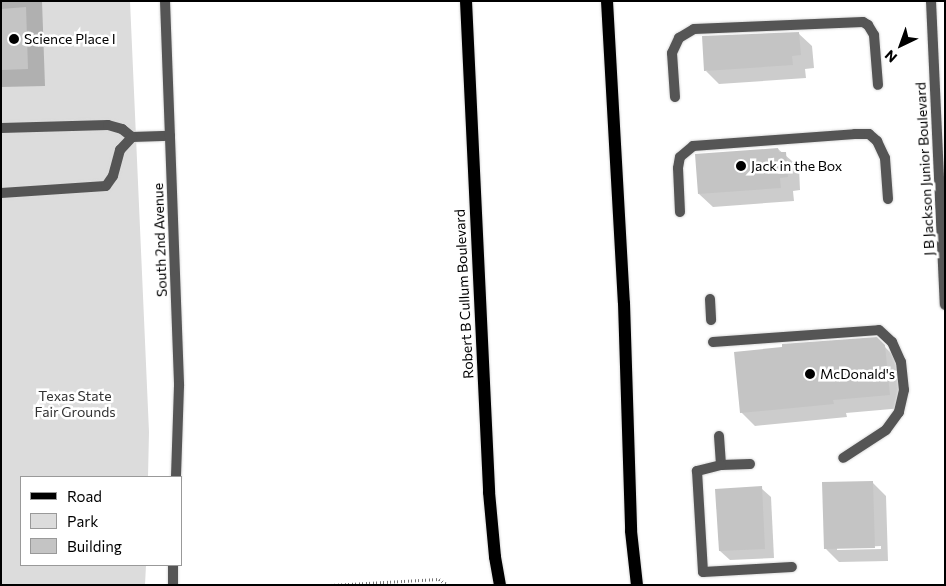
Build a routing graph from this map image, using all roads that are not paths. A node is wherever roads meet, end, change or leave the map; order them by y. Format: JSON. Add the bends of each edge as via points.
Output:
{"nodes":[{"id":1,"x":165,"y":1,"type":"edge"},
{"id":2,"x":466,"y":1,"type":"edge"},
{"id":3,"x":607,"y":1,"type":"edge"},
{"id":4,"x":931,"y":1,"type":"edge"},
{"id":5,"x":939,"y":81,"type":"edge"},
{"id":6,"x":878,"y":84,"type":"dead end"},
{"id":7,"x":674,"y":97,"type":"dead end"},
{"id":8,"x":1,"y":128,"type":"edge"},
{"id":9,"x":170,"y":136,"type":"junction"},
{"id":10,"x":132,"y":137,"type":"junction"},
{"id":11,"x":1,"y":193,"type":"edge"},
{"id":12,"x":888,"y":199,"type":"dead end"},
{"id":13,"x":680,"y":212,"type":"dead end"},
{"id":14,"x":710,"y":299,"type":"dead end"},
{"id":15,"x":945,"y":305,"type":"edge"},
{"id":16,"x":711,"y":320,"type":"dead end"},
{"id":17,"x":713,"y":342,"type":"dead end"},
{"id":18,"x":719,"y":436,"type":"dead end"},
{"id":19,"x":843,"y":458,"type":"dead end"},
{"id":20,"x":750,"y":464,"type":"dead end"},
{"id":21,"x":721,"y":465,"type":"junction"},
{"id":22,"x":176,"y":476,"type":"edge"},
{"id":23,"x":173,"y":566,"type":"edge"},
{"id":24,"x":792,"y":567,"type":"dead end"},
{"id":25,"x":173,"y":585,"type":"edge"},
{"id":26,"x":500,"y":585,"type":"edge"},
{"id":27,"x":637,"y":585,"type":"edge"}],
"edges":[{"from":1,"to":9,"type":"street","name":"South 2nd Avenue"},
{"from":2,"to":26,"type":"main road","name":"Robert B Cullum Boulevard","via":[[489,492]]},
{"from":3,"to":27,"type":"main road"},
{"from":4,"to":5,"type":"street","name":"J B Jackson Junior Boulevard"},
{"from":5,"to":15,"type":"street","name":"J B Jackson Junior Boulevard"},
{"from":6,"to":7,"type":"street","via":[[874,35],[863,22],[694,29],[680,38],[672,53]]},
{"from":8,"to":10,"type":"street","via":[[108,125],[122,129]]},
{"from":9,"to":10,"type":"street"},
{"from":9,"to":22,"type":"street","name":"South 2nd Avenue","via":[[178,386]]},
{"from":10,"to":11,"type":"street","via":[[120,150],[113,176],[106,186]]},
{"from":12,"to":13,"type":"street","via":[[885,158],[877,141],[869,134],[855,134],[693,146],[680,157]]},
{"from":14,"to":16,"type":"street"},
{"from":17,"to":19,"type":"street","via":[[879,330],[892,342],[901,362],[904,390],[899,412],[886,430]]},
{"from":18,"to":21,"type":"street"},
{"from":20,"to":21,"type":"street"},
{"from":21,"to":24,"type":"street","via":[[697,471],[703,572]]},
{"from":23,"to":25,"type":"street"}]}
